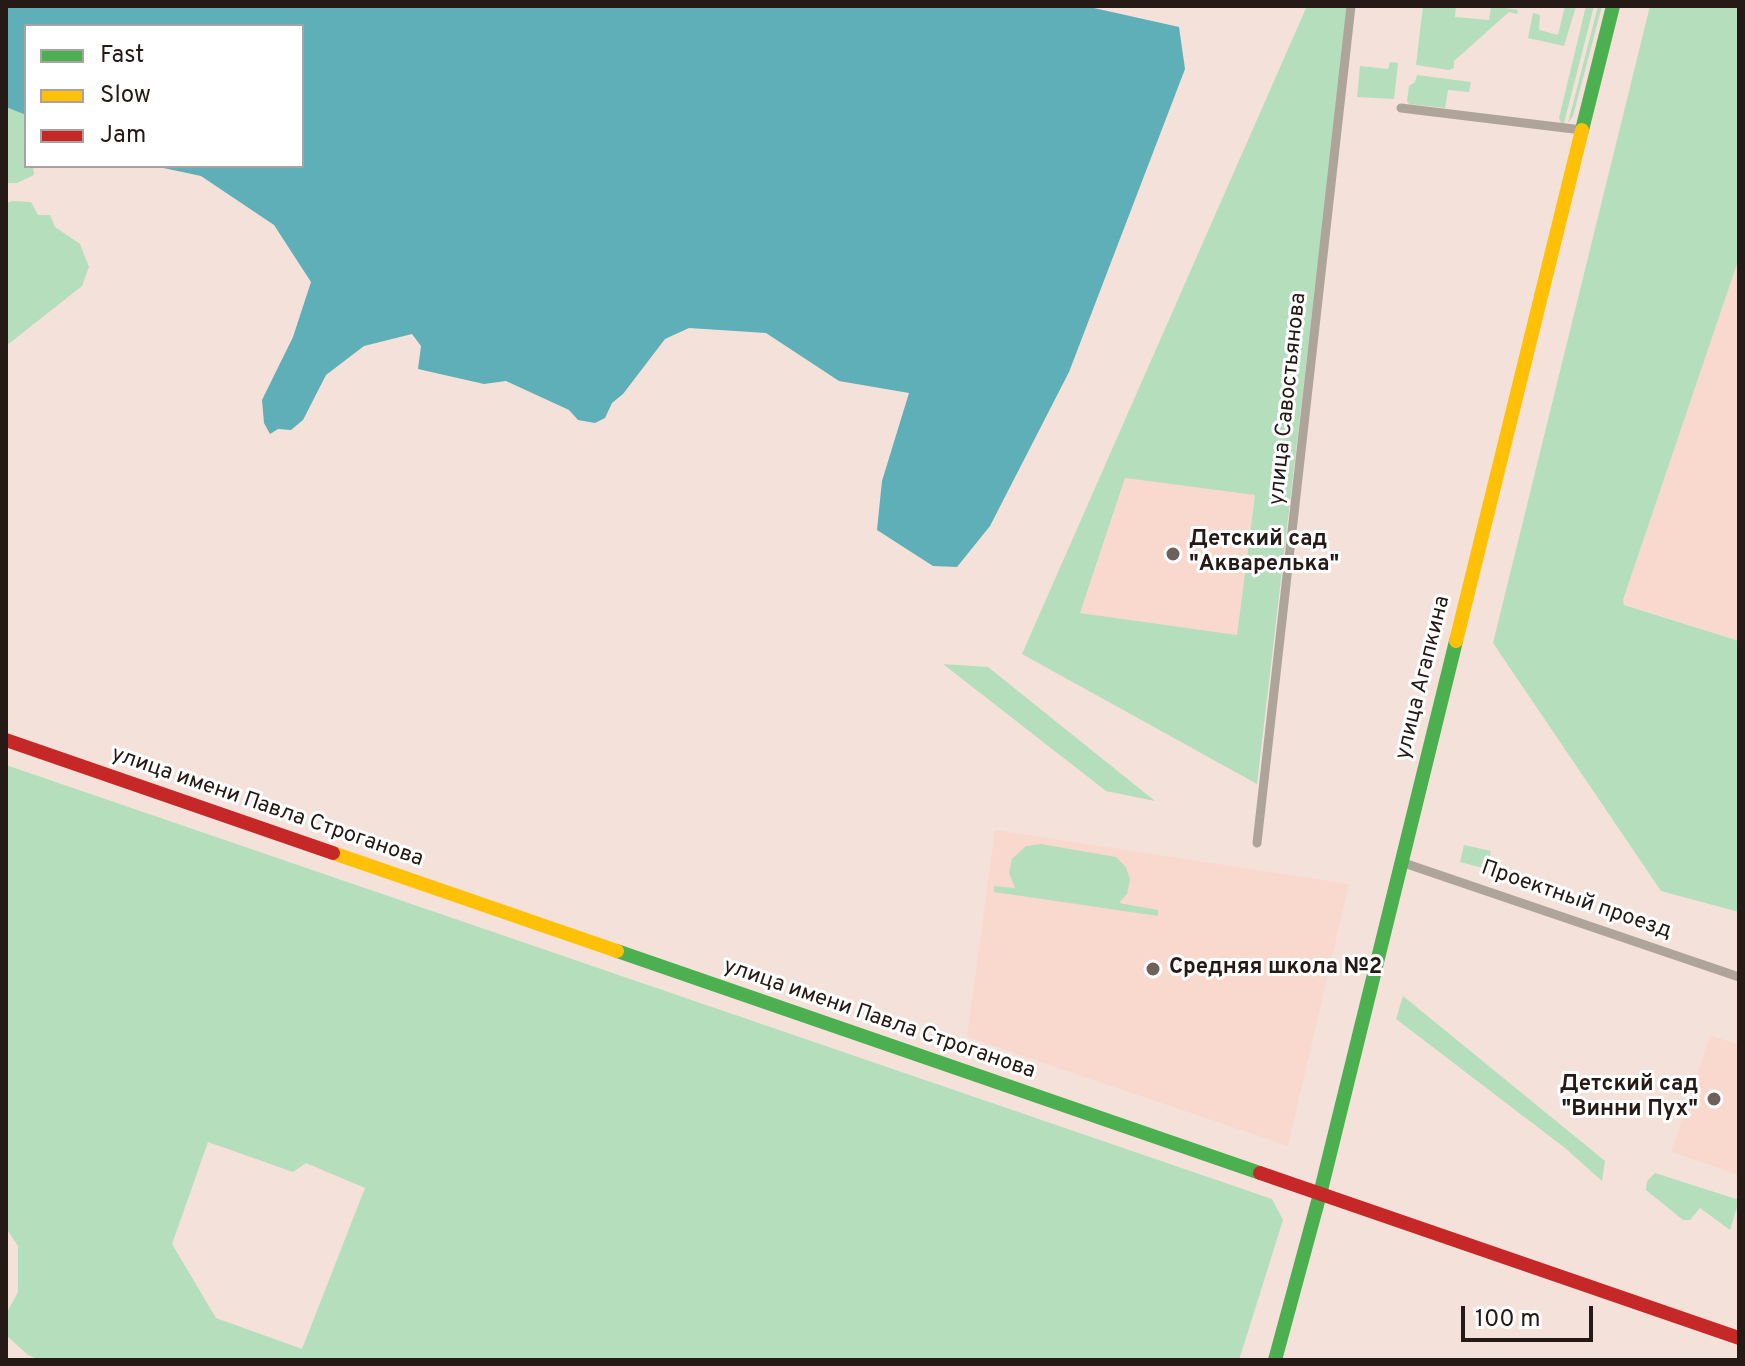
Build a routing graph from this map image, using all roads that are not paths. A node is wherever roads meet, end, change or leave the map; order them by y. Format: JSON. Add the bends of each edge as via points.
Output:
{"nodes":[{"id":1,"x":1351,"y":6,"type":"edge"},
{"id":2,"x":1613,"y":6,"type":"edge"},
{"id":3,"x":1401,"y":108,"type":"dead end"},
{"id":4,"x":1582,"y":130,"type":"junction"},
{"id":5,"x":6,"y":740,"type":"edge"},
{"id":6,"x":1257,"y":843,"type":"dead end"},
{"id":7,"x":1401,"y":862,"type":"junction"},
{"id":8,"x":1739,"y":977,"type":"edge"},
{"id":9,"x":1320,"y":1194,"type":"junction"},
{"id":10,"x":1739,"y":1338,"type":"edge"},
{"id":11,"x":1275,"y":1360,"type":"edge"}],
"edges":[{"from":1,"to":6,"type":"street","name":"улица Савостьянова"},
{"from":2,"to":4,"type":"street","name":"улица Агапкина"},
{"from":3,"to":4,"type":"street"},
{"from":4,"to":7,"type":"street","name":"улица Агапкина"},
{"from":5,"to":9,"type":"street","name":"улица имени Павла Строганова"},
{"from":7,"to":8,"type":"street","name":"Проектный проезд"},
{"from":7,"to":9,"type":"street","name":"улица Агапкина"},
{"from":9,"to":10,"type":"street","name":"улица имени Павла Строганова"},
{"from":9,"to":11,"type":"street","name":"улица Агапкина"}]}
